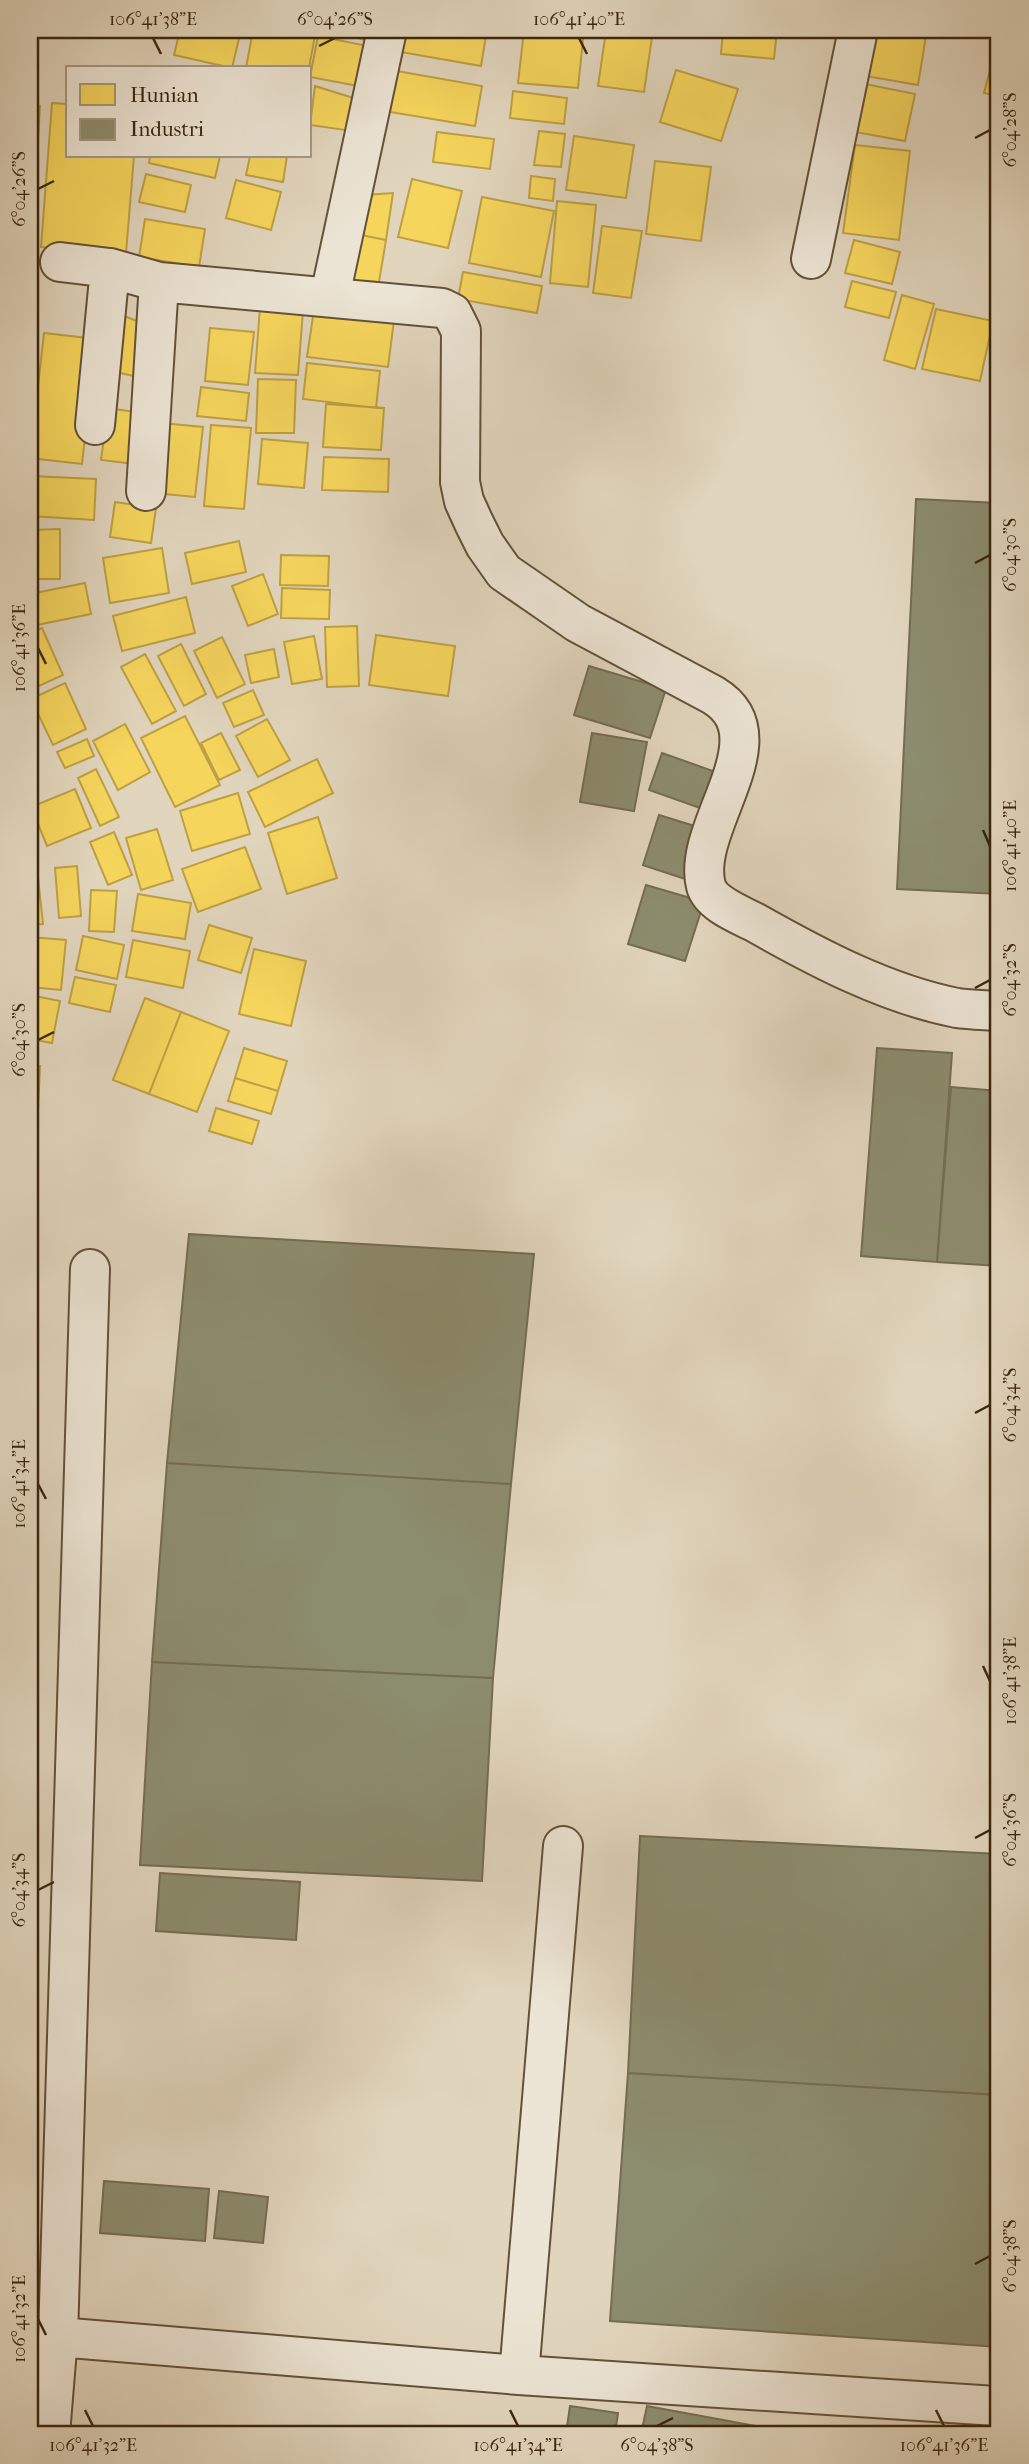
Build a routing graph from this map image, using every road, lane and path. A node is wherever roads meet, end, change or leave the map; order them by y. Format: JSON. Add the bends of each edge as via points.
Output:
{"nodes":[{"id":1,"x":387,"y":30,"type":"edge"},
{"id":2,"x":858,"y":30,"type":"edge"},
{"id":3,"x":811,"y":259,"type":"dead end"},
{"id":4,"x":60,"y":262,"type":"dead end"},
{"id":5,"x":110,"y":268,"type":"junction"},
{"id":6,"x":159,"y":282,"type":"junction"},
{"id":7,"x":330,"y":296,"type":"junction"},
{"id":8,"x":94,"y":425,"type":"dead end"},
{"id":9,"x":146,"y":491,"type":"dead end"},
{"id":10,"x":999,"y":1011,"type":"edge"},
{"id":11,"x":90,"y":1269,"type":"dead end"},
{"id":12,"x":563,"y":1846,"type":"dead end"},
{"id":13,"x":58,"y":2337,"type":"junction"},
{"id":14,"x":519,"y":2375,"type":"junction"},
{"id":15,"x":996,"y":2406,"type":"dead end"},
{"id":16,"x":50,"y":2434,"type":"edge"}],
"edges":[{"from":1,"to":7,"type":"street"},
{"from":2,"to":3,"type":"street"},
{"from":4,"to":5,"type":"street"},
{"from":5,"to":6,"type":"street"},
{"from":5,"to":8,"type":"street"},
{"from":6,"to":7,"type":"street"},
{"from":6,"to":9,"type":"street"},
{"from":7,"to":10,"type":"street","via":[[442,307],[452,313],[461,331],[460,482],[485,545],[504,572],[578,623],[724,701],[733,713],[738,725],[738,759],[712,828],[703,873],[707,890],[720,903],[854,973],[958,1008]]},
{"from":11,"to":13,"type":"street"},
{"from":12,"to":14,"type":"street"},
{"from":13,"to":14,"type":"street"},
{"from":13,"to":16,"type":"street"},
{"from":14,"to":15,"type":"street"}]}
